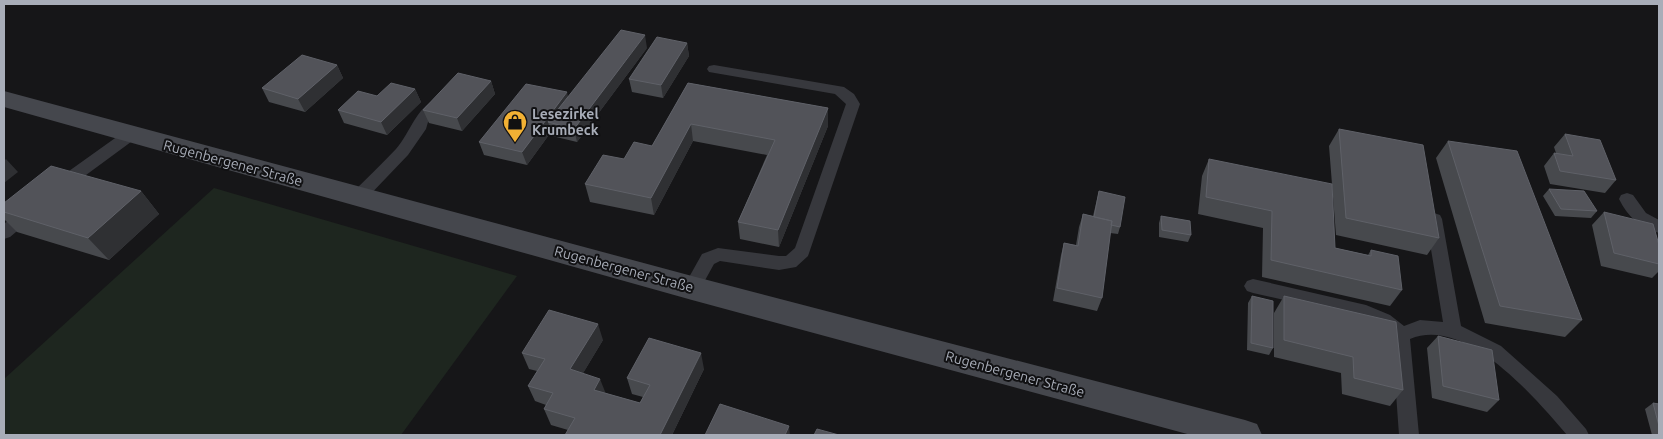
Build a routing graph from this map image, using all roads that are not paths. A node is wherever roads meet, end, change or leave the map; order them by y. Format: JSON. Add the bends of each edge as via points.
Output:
{"nodes":[{"id":1,"x":714,"y":69,"type":"dead end"},
{"id":2,"x":455,"y":90,"type":"edge"},
{"id":3,"x":4,"y":99,"type":"edge"},
{"id":4,"x":130,"y":135,"type":"junction"},
{"id":5,"x":358,"y":197,"type":"junction"},
{"id":6,"x":1627,"y":199,"type":"dead end"},
{"id":7,"x":1431,"y":202,"type":"edge"},
{"id":8,"x":1659,"y":227,"type":"edge"},
{"id":9,"x":4,"y":232,"type":"edge"},
{"id":10,"x":1253,"y":286,"type":"dead end"},
{"id":11,"x":692,"y":288,"type":"junction"},
{"id":12,"x":1453,"y":330,"type":"junction"},
{"id":13,"x":1401,"y":335,"type":"junction"},
{"id":14,"x":1245,"y":435,"type":"edge"},
{"id":15,"x":1409,"y":435,"type":"edge"},
{"id":16,"x":1579,"y":435,"type":"edge"}],
"edges":[{"from":1,"to":11,"type":"lane","via":[[839,90],[853,104],[802,251],[790,262],[779,263],[718,254],[708,259]]},
{"from":2,"to":5,"type":"lane","via":[[421,120],[419,129],[403,151]]},
{"from":3,"to":4,"type":"main road","name":"Rugenbergener Straße"},
{"from":4,"to":5,"type":"main road","name":"Rugenbergener Straße"},
{"from":4,"to":9,"type":"lane"},
{"from":5,"to":11,"type":"main road","name":"Rugenbergener Straße"},
{"from":6,"to":8,"type":"lane","via":[[1632,211],[1641,219]]},
{"from":7,"to":12,"type":"lane"},
{"from":10,"to":13,"type":"lane","via":[[1366,312],[1384,320]]},
{"from":11,"to":14,"type":"main road","name":"Rugenbergener Straße"},
{"from":12,"to":13,"type":"lane","via":[[1420,327]]},
{"from":12,"to":16,"type":"lane","via":[[1496,351],[1550,402]]},
{"from":13,"to":15,"type":"lane"}]}
